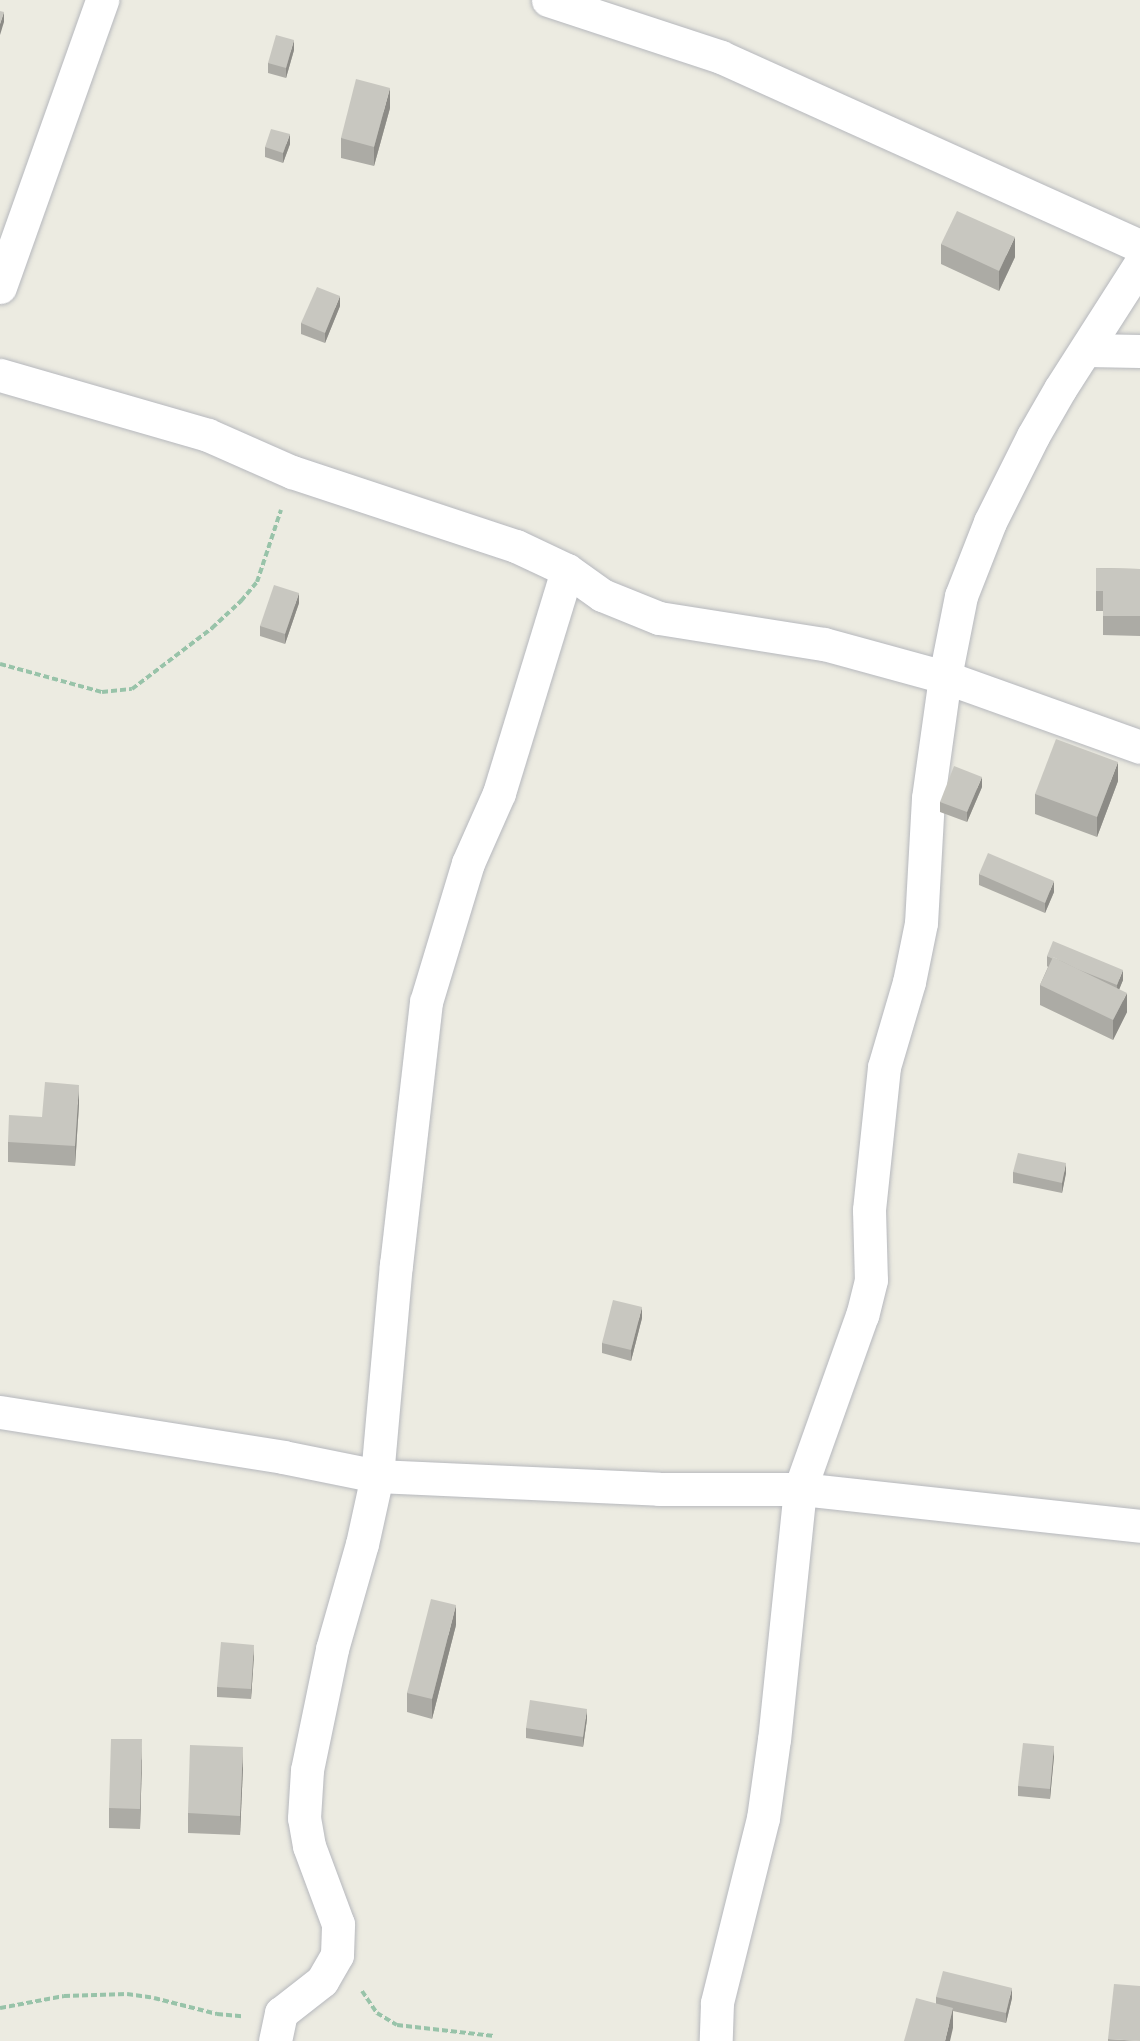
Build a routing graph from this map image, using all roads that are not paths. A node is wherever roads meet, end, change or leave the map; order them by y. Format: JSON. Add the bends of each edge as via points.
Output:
{"nodes":[{"id":1,"x":102,"y":0,"type":"edge"},
{"id":2,"x":548,"y":0,"type":"edge"},
{"id":3,"x":1140,"y":246,"type":"edge"},
{"id":4,"x":1140,"y":264,"type":"edge"},
{"id":5,"x":0,"y":287,"type":"edge"},
{"id":6,"x":1087,"y":350,"type":"junction"},
{"id":7,"x":1140,"y":351,"type":"edge"},
{"id":8,"x":0,"y":375,"type":"edge"},
{"id":9,"x":567,"y":570,"type":"junction"},
{"id":10,"x":945,"y":677,"type":"junction"},
{"id":11,"x":1140,"y":747,"type":"edge"},
{"id":12,"x":0,"y":1412,"type":"edge"},
{"id":13,"x":377,"y":1476,"type":"junction"},
{"id":14,"x":800,"y":1489,"type":"junction"},
{"id":15,"x":1140,"y":1526,"type":"edge"},
{"id":16,"x":278,"y":2027,"type":"edge"},
{"id":17,"x":716,"y":2041,"type":"edge"}],
"edges":[{"from":1,"to":5,"type":"street"},
{"from":2,"to":3,"type":"street","via":[[721,57]]},
{"from":4,"to":6,"type":"street"},
{"from":6,"to":7,"type":"street"},
{"from":6,"to":10,"type":"street","via":[[1059,389],[990,522],[961,596]]},
{"from":8,"to":9,"type":"street","via":[[207,435],[292,472],[516,546]]},
{"from":9,"to":10,"type":"street","via":[[602,595],[659,618],[824,644]]},
{"from":9,"to":13,"type":"street","via":[[502,783],[468,863],[426,1002]]},
{"from":10,"to":11,"type":"street"},
{"from":10,"to":14,"type":"street","via":[[928,798],[921,923],[884,1068],[869,1210],[871,1280]]},
{"from":12,"to":13,"type":"street"},
{"from":13,"to":14,"type":"street","via":[[659,1489]]},
{"from":13,"to":16,"type":"street","via":[[332,1649],[307,1770],[304,1818],[309,1846],[338,1923],[337,1955],[322,1981]]},
{"from":14,"to":15,"type":"street"},
{"from":14,"to":17,"type":"street","via":[[763,1818],[717,2003]]}]}
